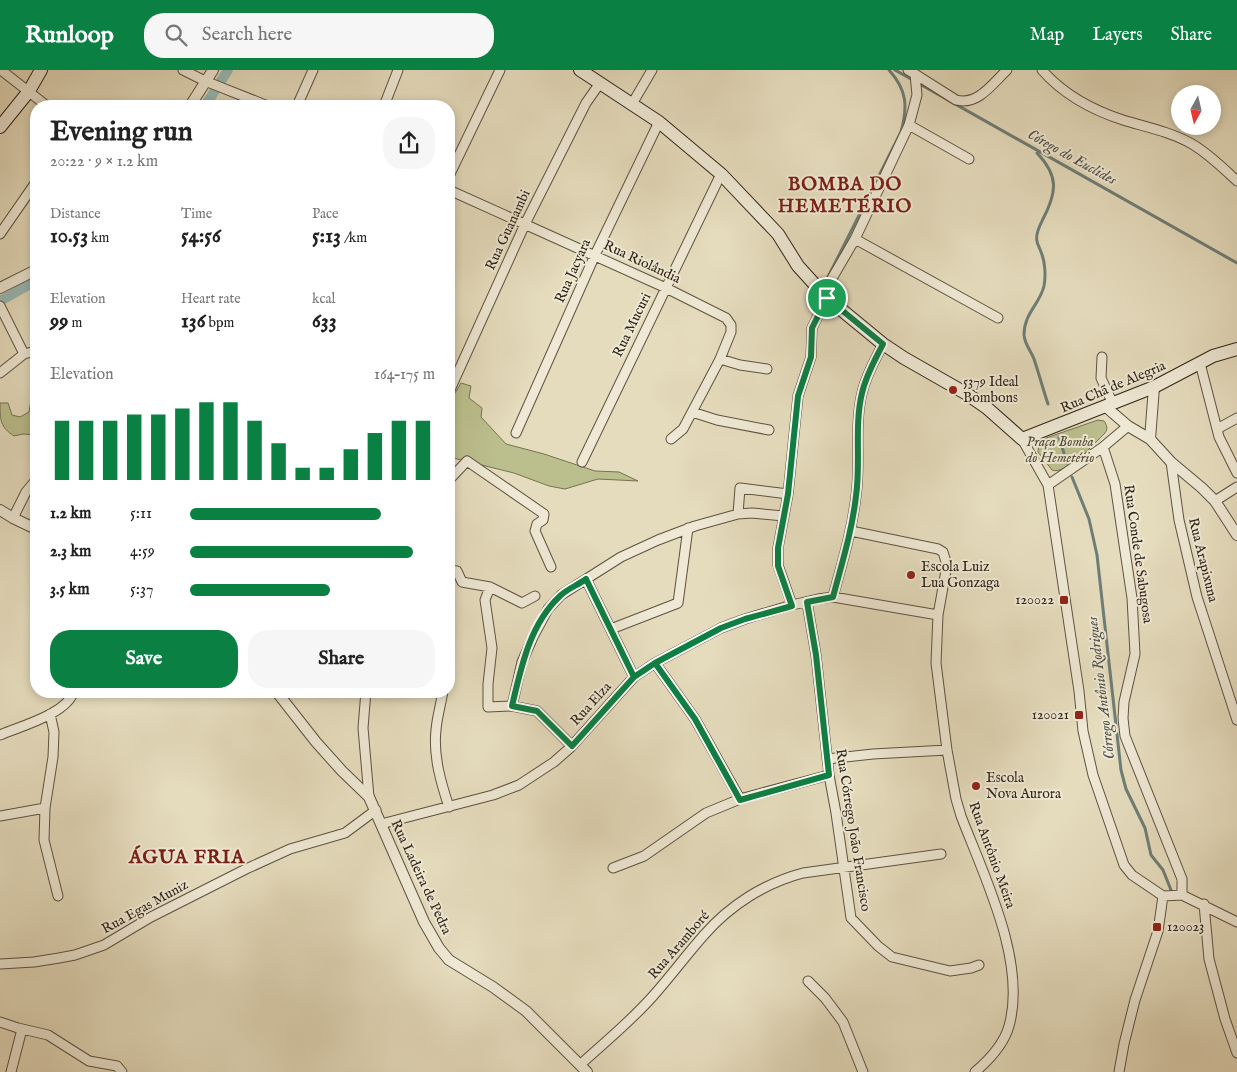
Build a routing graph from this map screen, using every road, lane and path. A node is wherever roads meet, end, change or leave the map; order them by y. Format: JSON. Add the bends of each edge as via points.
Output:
{"nodes":[{"id":1,"x":0,"y":70,"type":"edge"},
{"id":2,"x":41,"y":70,"type":"edge"},
{"id":3,"x":183,"y":70,"type":"edge"},
{"id":4,"x":214,"y":70,"type":"edge"},
{"id":5,"x":313,"y":70,"type":"edge"},
{"id":6,"x":398,"y":70,"type":"edge"},
{"id":7,"x":500,"y":70,"type":"edge"},
{"id":8,"x":580,"y":70,"type":"edge"},
{"id":9,"x":652,"y":70,"type":"edge"},
{"id":10,"x":1007,"y":70,"type":"edge"},
{"id":11,"x":1042,"y":70,"type":"edge"},
{"id":12,"x":200,"y":76,"type":"edge"},
{"id":13,"x":914,"y":76,"type":"edge"},
{"id":14,"x":600,"y":83,"type":"junction"},
{"id":15,"x":28,"y":91,"type":"junction"},
{"id":16,"x":39,"y":100,"type":"edge"},
{"id":17,"x":192,"y":100,"type":"edge"},
{"id":18,"x":254,"y":100,"type":"edge"},
{"id":19,"x":300,"y":100,"type":"edge"},
{"id":20,"x":386,"y":100,"type":"edge"},
{"id":21,"x":632,"y":104,"type":"junction"},
{"id":22,"x":659,"y":122,"type":"junction"},
{"id":23,"x":909,"y":125,"type":"junction"},
{"id":24,"x":0,"y":127,"type":"edge"},
{"id":25,"x":969,"y":159,"type":"dead end"},
{"id":26,"x":455,"y":164,"type":"edge"},
{"id":27,"x":721,"y":174,"type":"junction"},
{"id":28,"x":1237,"y":181,"type":"edge"},
{"id":29,"x":30,"y":191,"type":"edge"},
{"id":30,"x":455,"y":193,"type":"edge"},
{"id":31,"x":525,"y":224,"type":"junction"},
{"id":32,"x":0,"y":234,"type":"edge"},
{"id":33,"x":855,"y":239,"type":"junction"},
{"id":34,"x":594,"y":255,"type":"junction"},
{"id":35,"x":30,"y":273,"type":"edge"},
{"id":36,"x":0,"y":288,"type":"edge"},
{"id":37,"x":666,"y":288,"type":"junction"},
{"id":38,"x":825,"y":296,"type":"junction"},
{"id":39,"x":1,"y":308,"type":"edge"},
{"id":40,"x":998,"y":318,"type":"dead end"},
{"id":41,"x":883,"y":344,"type":"junction"},
{"id":42,"x":1237,"y":348,"type":"edge"},
{"id":43,"x":30,"y":352,"type":"edge"},
{"id":44,"x":24,"y":354,"type":"junction"},
{"id":45,"x":1102,"y":357,"type":"dead end"},
{"id":46,"x":720,"y":359,"type":"junction"},
{"id":47,"x":1200,"y":363,"type":"junction"},
{"id":48,"x":767,"y":369,"type":"dead end"},
{"id":49,"x":0,"y":374,"type":"edge"},
{"id":50,"x":455,"y":379,"type":"edge"},
{"id":51,"x":1154,"y":387,"type":"junction"},
{"id":52,"x":1109,"y":406,"type":"junction"},
{"id":53,"x":692,"y":412,"type":"junction"},
{"id":54,"x":1237,"y":418,"type":"edge"},
{"id":55,"x":1128,"y":426,"type":"junction"},
{"id":56,"x":1217,"y":429,"type":"junction"},
{"id":57,"x":769,"y":430,"type":"dead end"},
{"id":58,"x":516,"y":433,"type":"dead end"},
{"id":59,"x":670,"y":439,"type":"dead end"},
{"id":60,"x":1022,"y":439,"type":"junction"},
{"id":61,"x":1150,"y":439,"type":"junction"},
{"id":62,"x":1103,"y":446,"type":"junction"},
{"id":63,"x":582,"y":462,"type":"dead end"},
{"id":64,"x":1171,"y":462,"type":"junction"},
{"id":65,"x":455,"y":472,"type":"edge"},
{"id":66,"x":1237,"y":473,"type":"edge"},
{"id":67,"x":1048,"y":485,"type":"junction"},
{"id":68,"x":30,"y":487,"type":"edge"},
{"id":69,"x":1237,"y":487,"type":"edge"},
{"id":70,"x":788,"y":494,"type":"junction"},
{"id":71,"x":1215,"y":501,"type":"junction"},
{"id":72,"x":0,"y":510,"type":"edge"},
{"id":73,"x":738,"y":514,"type":"junction"},
{"id":74,"x":784,"y":516,"type":"junction"},
{"id":75,"x":13,"y":518,"type":"junction"},
{"id":76,"x":30,"y":526,"type":"edge"},
{"id":77,"x":688,"y":528,"type":"junction"},
{"id":78,"x":851,"y":532,"type":"junction"},
{"id":79,"x":1237,"y":535,"type":"edge"},
{"id":80,"x":551,"y":567,"type":"dead end"},
{"id":81,"x":455,"y":571,"type":"edge"},
{"id":82,"x":586,"y":579,"type":"junction"},
{"id":83,"x":490,"y":587,"type":"junction"},
{"id":84,"x":535,"y":596,"type":"dead end"},
{"id":85,"x":833,"y":597,"type":"junction"},
{"id":86,"x":807,"y":602,"type":"junction"},
{"id":87,"x":792,"y":606,"type":"junction"},
{"id":88,"x":938,"y":615,"type":"junction"},
{"id":89,"x":611,"y":629,"type":"junction"},
{"id":90,"x":655,"y":663,"type":"junction"},
{"id":91,"x":634,"y":677,"type":"junction"},
{"id":92,"x":71,"y":698,"type":"edge"},
{"id":93,"x":282,"y":698,"type":"edge"},
{"id":94,"x":365,"y":698,"type":"edge"},
{"id":95,"x":442,"y":698,"type":"edge"},
{"id":96,"x":512,"y":706,"type":"junction"},
{"id":97,"x":50,"y":714,"type":"junction"},
{"id":98,"x":1237,"y":720,"type":"edge"},
{"id":99,"x":0,"y":735,"type":"edge"},
{"id":100,"x":572,"y":746,"type":"junction"},
{"id":101,"x":947,"y":750,"type":"junction"},
{"id":102,"x":827,"y":759,"type":"junction"},
{"id":103,"x":829,"y":775,"type":"junction"},
{"id":104,"x":369,"y":797,"type":"junction"},
{"id":105,"x":740,"y":800,"type":"junction"},
{"id":106,"x":449,"y":807,"type":"junction"},
{"id":107,"x":44,"y":808,"type":"junction"},
{"id":108,"x":376,"y":810,"type":"junction"},
{"id":109,"x":0,"y":816,"type":"edge"},
{"id":110,"x":382,"y":824,"type":"junction"},
{"id":111,"x":941,"y":854,"type":"dead end"},
{"id":112,"x":613,"y":868,"type":"dead end"},
{"id":113,"x":845,"y":868,"type":"junction"},
{"id":114,"x":1182,"y":895,"type":"junction"},
{"id":115,"x":58,"y":896,"type":"dead end"},
{"id":116,"x":1163,"y":896,"type":"junction"},
{"id":117,"x":1204,"y":904,"type":"junction"},
{"id":118,"x":1237,"y":922,"type":"edge"},
{"id":119,"x":0,"y":964,"type":"edge"},
{"id":120,"x":979,"y":965,"type":"dead end"},
{"id":121,"x":808,"y":981,"type":"dead end"},
{"id":122,"x":0,"y":1022,"type":"edge"},
{"id":123,"x":22,"y":1029,"type":"junction"},
{"id":124,"x":1237,"y":1053,"type":"edge"},
{"id":125,"x":584,"y":1068,"type":"edge"},
{"id":126,"x":11,"y":1072,"type":"edge"},
{"id":127,"x":122,"y":1072,"type":"edge"},
{"id":128,"x":863,"y":1072,"type":"edge"},
{"id":129,"x":975,"y":1072,"type":"edge"},
{"id":130,"x":1119,"y":1072,"type":"edge"}],
"edges":[{"from":1,"to":15,"type":"street"},
{"from":2,"to":15,"type":"main road"},
{"from":3,"to":12,"type":"street"},
{"from":4,"to":12,"type":"street"},
{"from":5,"to":19,"type":"street"},
{"from":6,"to":20,"type":"street"},
{"from":7,"to":26,"type":"street"},
{"from":8,"to":14,"type":"main road"},
{"from":9,"to":21,"type":"street"},
{"from":10,"to":13,"type":"street","via":[[970,102],[956,100]]},
{"from":11,"to":28,"type":"street","via":[[1064,90],[1094,109],[1191,144]]},
{"from":12,"to":17,"type":"street"},
{"from":12,"to":18,"type":"street"},
{"from":13,"to":23,"type":"street","via":[[917,95]]},
{"from":14,"to":21,"type":"main road"},
{"from":14,"to":31,"type":"street","name":"Rua Guanambi","via":[[586,102]]},
{"from":15,"to":16,"type":"street"},
{"from":15,"to":24,"type":"main road"},
{"from":21,"to":22,"type":"main road"},
{"from":22,"to":27,"type":"main road"},
{"from":22,"to":34,"type":"street","name":"Rua Jacyara"},
{"from":23,"to":25,"type":"street"},
{"from":23,"to":33,"type":"street"},
{"from":27,"to":37,"type":"street","name":"Rua Mucuri"},
{"from":27,"to":38,"type":"main road","via":[[778,234],[798,266]]},
{"from":29,"to":32,"type":"street"},
{"from":30,"to":31,"type":"street","name":"Rua Riolândia"},
{"from":31,"to":34,"type":"street","name":"Rua Riolândia"},
{"from":31,"to":50,"type":"street","name":"Rua Guanambi"},
{"from":33,"to":38,"type":"street"},
{"from":33,"to":40,"type":"street"},
{"from":34,"to":37,"type":"street","name":"Rua Riolândia"},
{"from":34,"to":58,"type":"street","name":"Rua Jacyara"},
{"from":35,"to":36,"type":"street"},
{"from":37,"to":46,"type":"street","name":"Rua Riolândia","via":[[726,318],[731,332]]},
{"from":37,"to":63,"type":"street","name":"Rua Mucuri"},
{"from":38,"to":41,"type":"main road"},
{"from":38,"to":70,"type":"street","via":[[812,328],[811,357],[798,396]]},
{"from":39,"to":44,"type":"street"},
{"from":41,"to":60,"type":"main road","via":[[967,394]]},
{"from":41,"to":78,"type":"street","via":[[868,373],[862,394]]},
{"from":42,"to":47,"type":"main road","name":"Rua Chã de Alegria"},
{"from":43,"to":44,"type":"street"},
{"from":44,"to":49,"type":"street"},
{"from":45,"to":52,"type":"street","via":[[1101,378]]},
{"from":46,"to":48,"type":"street"},
{"from":46,"to":53,"type":"street"},
{"from":47,"to":51,"type":"main road","name":"Rua Chã de Alegria"},
{"from":47,"to":56,"type":"street"},
{"from":51,"to":52,"type":"main road","name":"Rua Chã de Alegria"},
{"from":51,"to":61,"type":"street"},
{"from":52,"to":55,"type":"street"},
{"from":52,"to":60,"type":"main road","name":"Rua Chã de Alegria"},
{"from":53,"to":57,"type":"street"},
{"from":53,"to":59,"type":"street","via":[[683,429]]},
{"from":54,"to":56,"type":"street"},
{"from":55,"to":61,"type":"street"},
{"from":55,"to":62,"type":"street"},
{"from":56,"to":66,"type":"street"},
{"from":60,"to":67,"type":"street"},
{"from":61,"to":64,"type":"street"},
{"from":62,"to":67,"type":"street"},
{"from":62,"to":114,"type":"street","name":"Rua Conde de Sabugosa","via":[[1115,484],[1132,598],[1135,654],[1124,702],[1125,736],[1182,879]]},
{"from":64,"to":71,"type":"street"},
{"from":64,"to":98,"type":"street","name":"Rua Arapixuna","via":[[1179,520],[1197,597]]},
{"from":65,"to":80,"type":"street","via":[[467,461],[544,514],[535,531]]},
{"from":67,"to":116,"type":"street","via":[[1083,730],[1093,775],[1127,871]]},
{"from":68,"to":75,"type":"street"},
{"from":69,"to":71,"type":"street"},
{"from":70,"to":73,"type":"street","via":[[740,488]]},
{"from":70,"to":74,"type":"street"},
{"from":71,"to":79,"type":"street"},
{"from":72,"to":75,"type":"street"},
{"from":73,"to":74,"type":"street"},
{"from":73,"to":77,"type":"street"},
{"from":74,"to":87,"type":"street","via":[[778,566]]},
{"from":75,"to":76,"type":"street"},
{"from":77,"to":82,"type":"street","via":[[621,557]]},
{"from":77,"to":89,"type":"street","via":[[678,603]]},
{"from":78,"to":85,"type":"street"},
{"from":78,"to":88,"type":"street","name":"Rua Antônio Meira","via":[[943,552],[946,565]]},
{"from":81,"to":83,"type":"street","via":[[462,582]]},
{"from":82,"to":89,"type":"street"},
{"from":82,"to":96,"type":"street","via":[[561,595],[539,622],[522,662]]},
{"from":83,"to":84,"type":"street","via":[[522,603]]},
{"from":83,"to":96,"type":"street","via":[[485,600],[492,648],[488,707]]},
{"from":85,"to":86,"type":"street","name":"Rua Elza"},
{"from":85,"to":88,"type":"street"},
{"from":86,"to":87,"type":"street","name":"Rua Elza"},
{"from":86,"to":102,"type":"street","name":"Rua Córrego João Francisco"},
{"from":87,"to":90,"type":"street","name":"Rua Elza","via":[[721,628]]},
{"from":88,"to":101,"type":"street","name":"Rua Antônio Meira","via":[[936,663]]},
{"from":89,"to":91,"type":"street"},
{"from":90,"to":91,"type":"street","name":"Rua Elza"},
{"from":90,"to":105,"type":"street","via":[[695,719]]},
{"from":91,"to":100,"type":"street","name":"Rua Elza"},
{"from":92,"to":97,"type":"street"},
{"from":93,"to":104,"type":"street","name":"Rua Ladeira de Pedra","via":[[322,749]]},
{"from":94,"to":104,"type":"street","via":[[363,728]]},
{"from":95,"to":106,"type":"street","via":[[436,754]]},
{"from":96,"to":100,"type":"street","via":[[537,711]]},
{"from":97,"to":99,"type":"street"},
{"from":97,"to":107,"type":"street","via":[[54,732],[53,757]]},
{"from":100,"to":106,"type":"street","name":"Rua Elza","via":[[519,785]]},
{"from":101,"to":102,"type":"street"},
{"from":101,"to":129,"type":"street","name":"Rua Antônio Meira","via":[[956,799],[1002,924],[1012,976],[1009,1027],[1000,1045]]},
{"from":102,"to":103,"type":"street","name":"Rua Córrego João Francisco"},
{"from":103,"to":105,"type":"street"},
{"from":103,"to":113,"type":"street","name":"Rua Córrego João Francisco"},
{"from":104,"to":108,"type":"street","name":"Rua Ladeira de Pedra"},
{"from":105,"to":112,"type":"street","via":[[706,813],[644,856]]},
{"from":106,"to":110,"type":"street","name":"Rua Elza"},
{"from":107,"to":109,"type":"street"},
{"from":107,"to":115,"type":"street","via":[[44,840]]},
{"from":108,"to":110,"type":"street","name":"Rua Ladeira de Pedra"},
{"from":108,"to":119,"type":"street","name":"Rua Egas Muniz","via":[[345,833],[290,850],[246,869],[151,917],[104,945],[59,958]]},
{"from":110,"to":125,"type":"street","name":"Rua Ladeira de Pedra","via":[[424,922],[449,960],[526,1011]]},
{"from":111,"to":113,"type":"street","name":"Rua Aramboré"},
{"from":113,"to":120,"type":"street","name":"Rua Córrego João Francisco","via":[[851,918],[883,951],[908,962],[950,971]]},
{"from":113,"to":125,"type":"street","name":"Rua Aramboré","via":[[784,878],[747,898],[705,933],[652,997]]},
{"from":114,"to":116,"type":"street"},
{"from":114,"to":117,"type":"street"},
{"from":116,"to":130,"type":"street","via":[[1158,931],[1133,1008]]},
{"from":117,"to":118,"type":"street"},
{"from":117,"to":124,"type":"street","via":[[1209,959]]},
{"from":121,"to":128,"type":"street","via":[[844,1022]]},
{"from":122,"to":123,"type":"street"},
{"from":123,"to":126,"type":"street"},
{"from":123,"to":127,"type":"street","via":[[48,1035],[89,1061],[117,1066]]}]}
